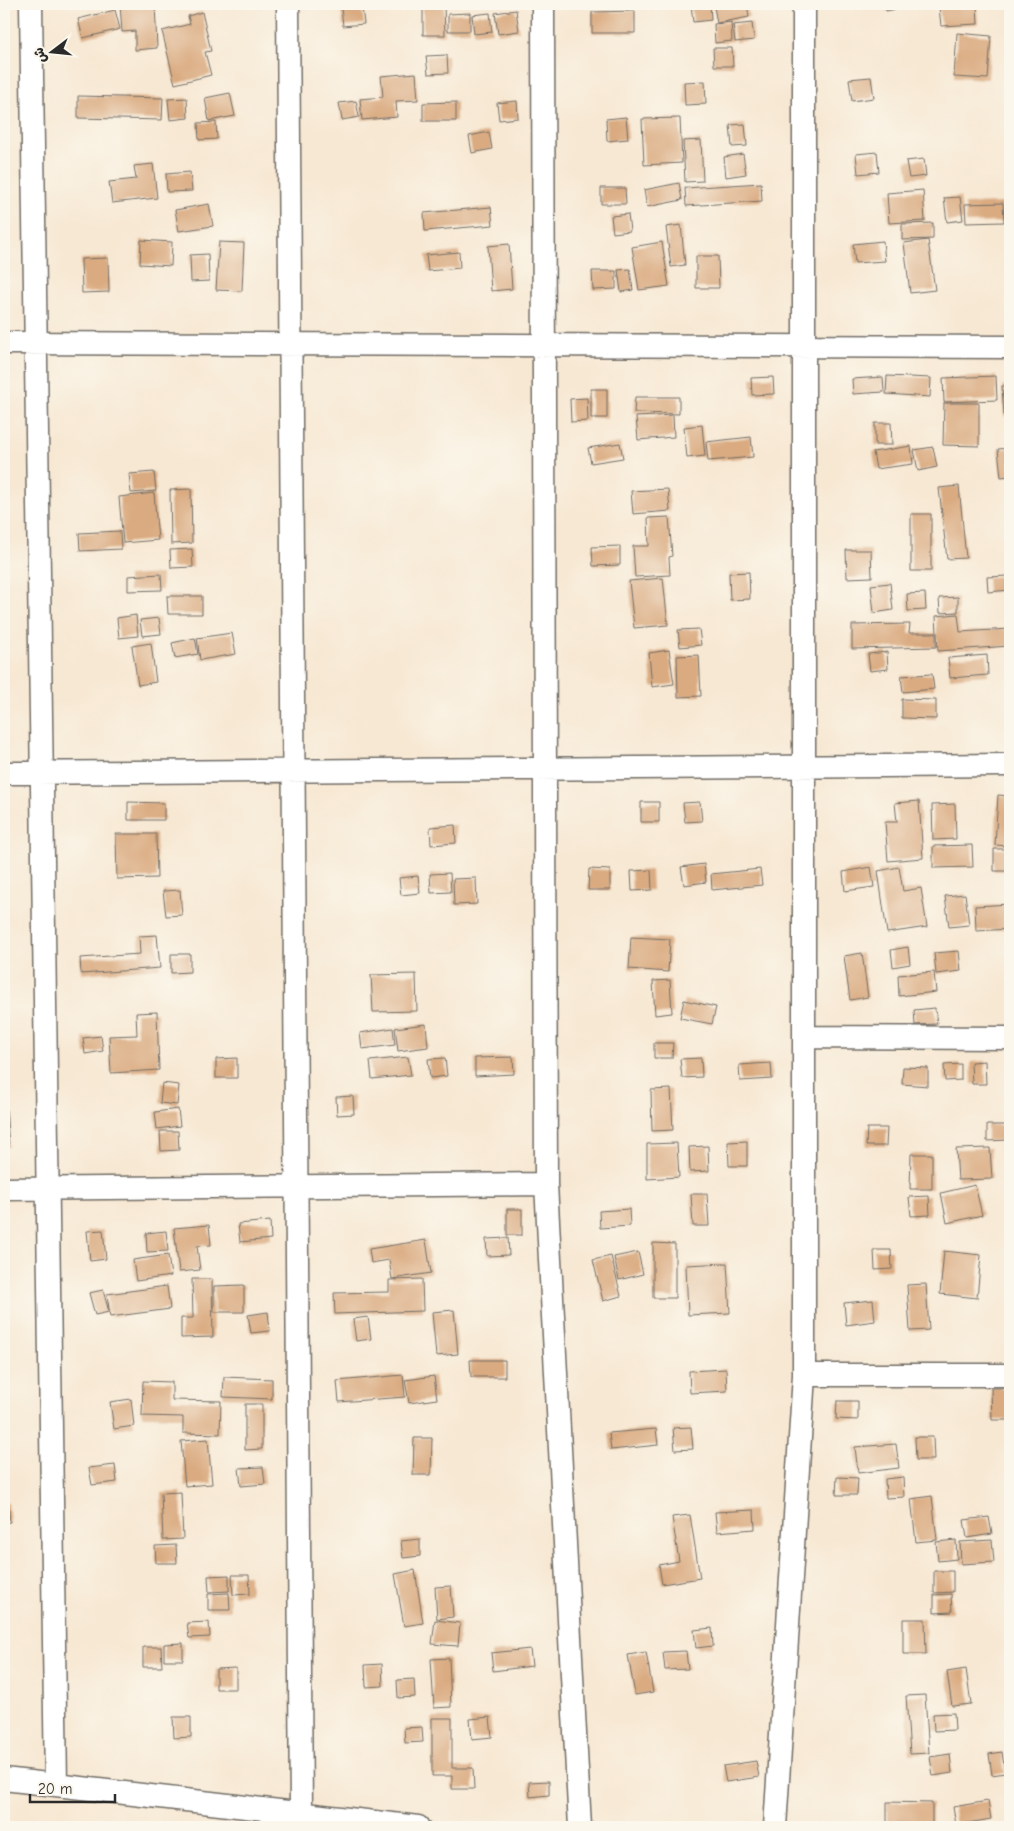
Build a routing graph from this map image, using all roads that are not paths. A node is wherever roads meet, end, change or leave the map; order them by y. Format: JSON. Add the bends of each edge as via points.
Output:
{"nodes":[{"id":1,"x":32,"y":4,"type":"edge"},
{"id":2,"x":288,"y":4,"type":"edge"},
{"id":3,"x":543,"y":4,"type":"edge"},
{"id":4,"x":804,"y":4,"type":"edge"},
{"id":5,"x":4,"y":343,"type":"edge"},
{"id":6,"x":36,"y":344,"type":"junction"},
{"id":7,"x":290,"y":344,"type":"junction"},
{"id":8,"x":544,"y":346,"type":"junction"},
{"id":9,"x":804,"y":346,"type":"junction"},
{"id":10,"x":1010,"y":347,"type":"edge"},
{"id":11,"x":1010,"y":765,"type":"edge"},
{"id":12,"x":804,"y":767,"type":"junction"},
{"id":13,"x":545,"y":769,"type":"junction"},
{"id":14,"x":293,"y":770,"type":"junction"},
{"id":15,"x":42,"y":772,"type":"junction"},
{"id":16,"x":4,"y":773,"type":"edge"},
{"id":17,"x":804,"y":1038,"type":"junction"},
{"id":18,"x":1010,"y":1038,"type":"edge"},
{"id":19,"x":546,"y":1184,"type":"junction"},
{"id":20,"x":296,"y":1187,"type":"junction"},
{"id":21,"x":4,"y":1189,"type":"edge"},
{"id":22,"x":48,"y":1189,"type":"junction"},
{"id":23,"x":804,"y":1375,"type":"junction"},
{"id":24,"x":1010,"y":1375,"type":"edge"},
{"id":25,"x":4,"y":1779,"type":"edge"},
{"id":26,"x":56,"y":1785,"type":"junction"},
{"id":27,"x":301,"y":1813,"type":"junction"},
{"id":28,"x":418,"y":1827,"type":"edge"},
{"id":29,"x":580,"y":1827,"type":"edge"},
{"id":30,"x":775,"y":1827,"type":"edge"}],
"edges":[{"from":1,"to":6,"type":"street"},
{"from":2,"to":7,"type":"street"},
{"from":3,"to":8,"type":"street"},
{"from":4,"to":9,"type":"street"},
{"from":5,"to":6,"type":"street"},
{"from":6,"to":7,"type":"street"},
{"from":6,"to":15,"type":"street"},
{"from":7,"to":8,"type":"street"},
{"from":7,"to":14,"type":"street"},
{"from":8,"to":9,"type":"street"},
{"from":8,"to":13,"type":"street"},
{"from":9,"to":10,"type":"street"},
{"from":9,"to":12,"type":"street"},
{"from":11,"to":12,"type":"street"},
{"from":12,"to":13,"type":"street"},
{"from":12,"to":17,"type":"street"},
{"from":13,"to":14,"type":"street"},
{"from":13,"to":19,"type":"street"},
{"from":14,"to":15,"type":"street"},
{"from":14,"to":20,"type":"street"},
{"from":15,"to":16,"type":"street"},
{"from":15,"to":22,"type":"street"},
{"from":17,"to":18,"type":"street"},
{"from":17,"to":23,"type":"street"},
{"from":19,"to":20,"type":"street"},
{"from":19,"to":29,"type":"street"},
{"from":20,"to":22,"type":"street"},
{"from":20,"to":27,"type":"street"},
{"from":21,"to":22,"type":"street"},
{"from":22,"to":26,"type":"street"},
{"from":23,"to":24,"type":"street"},
{"from":23,"to":30,"type":"street"},
{"from":25,"to":26,"type":"street"},
{"from":26,"to":27,"type":"street"},
{"from":27,"to":28,"type":"street"}]}
